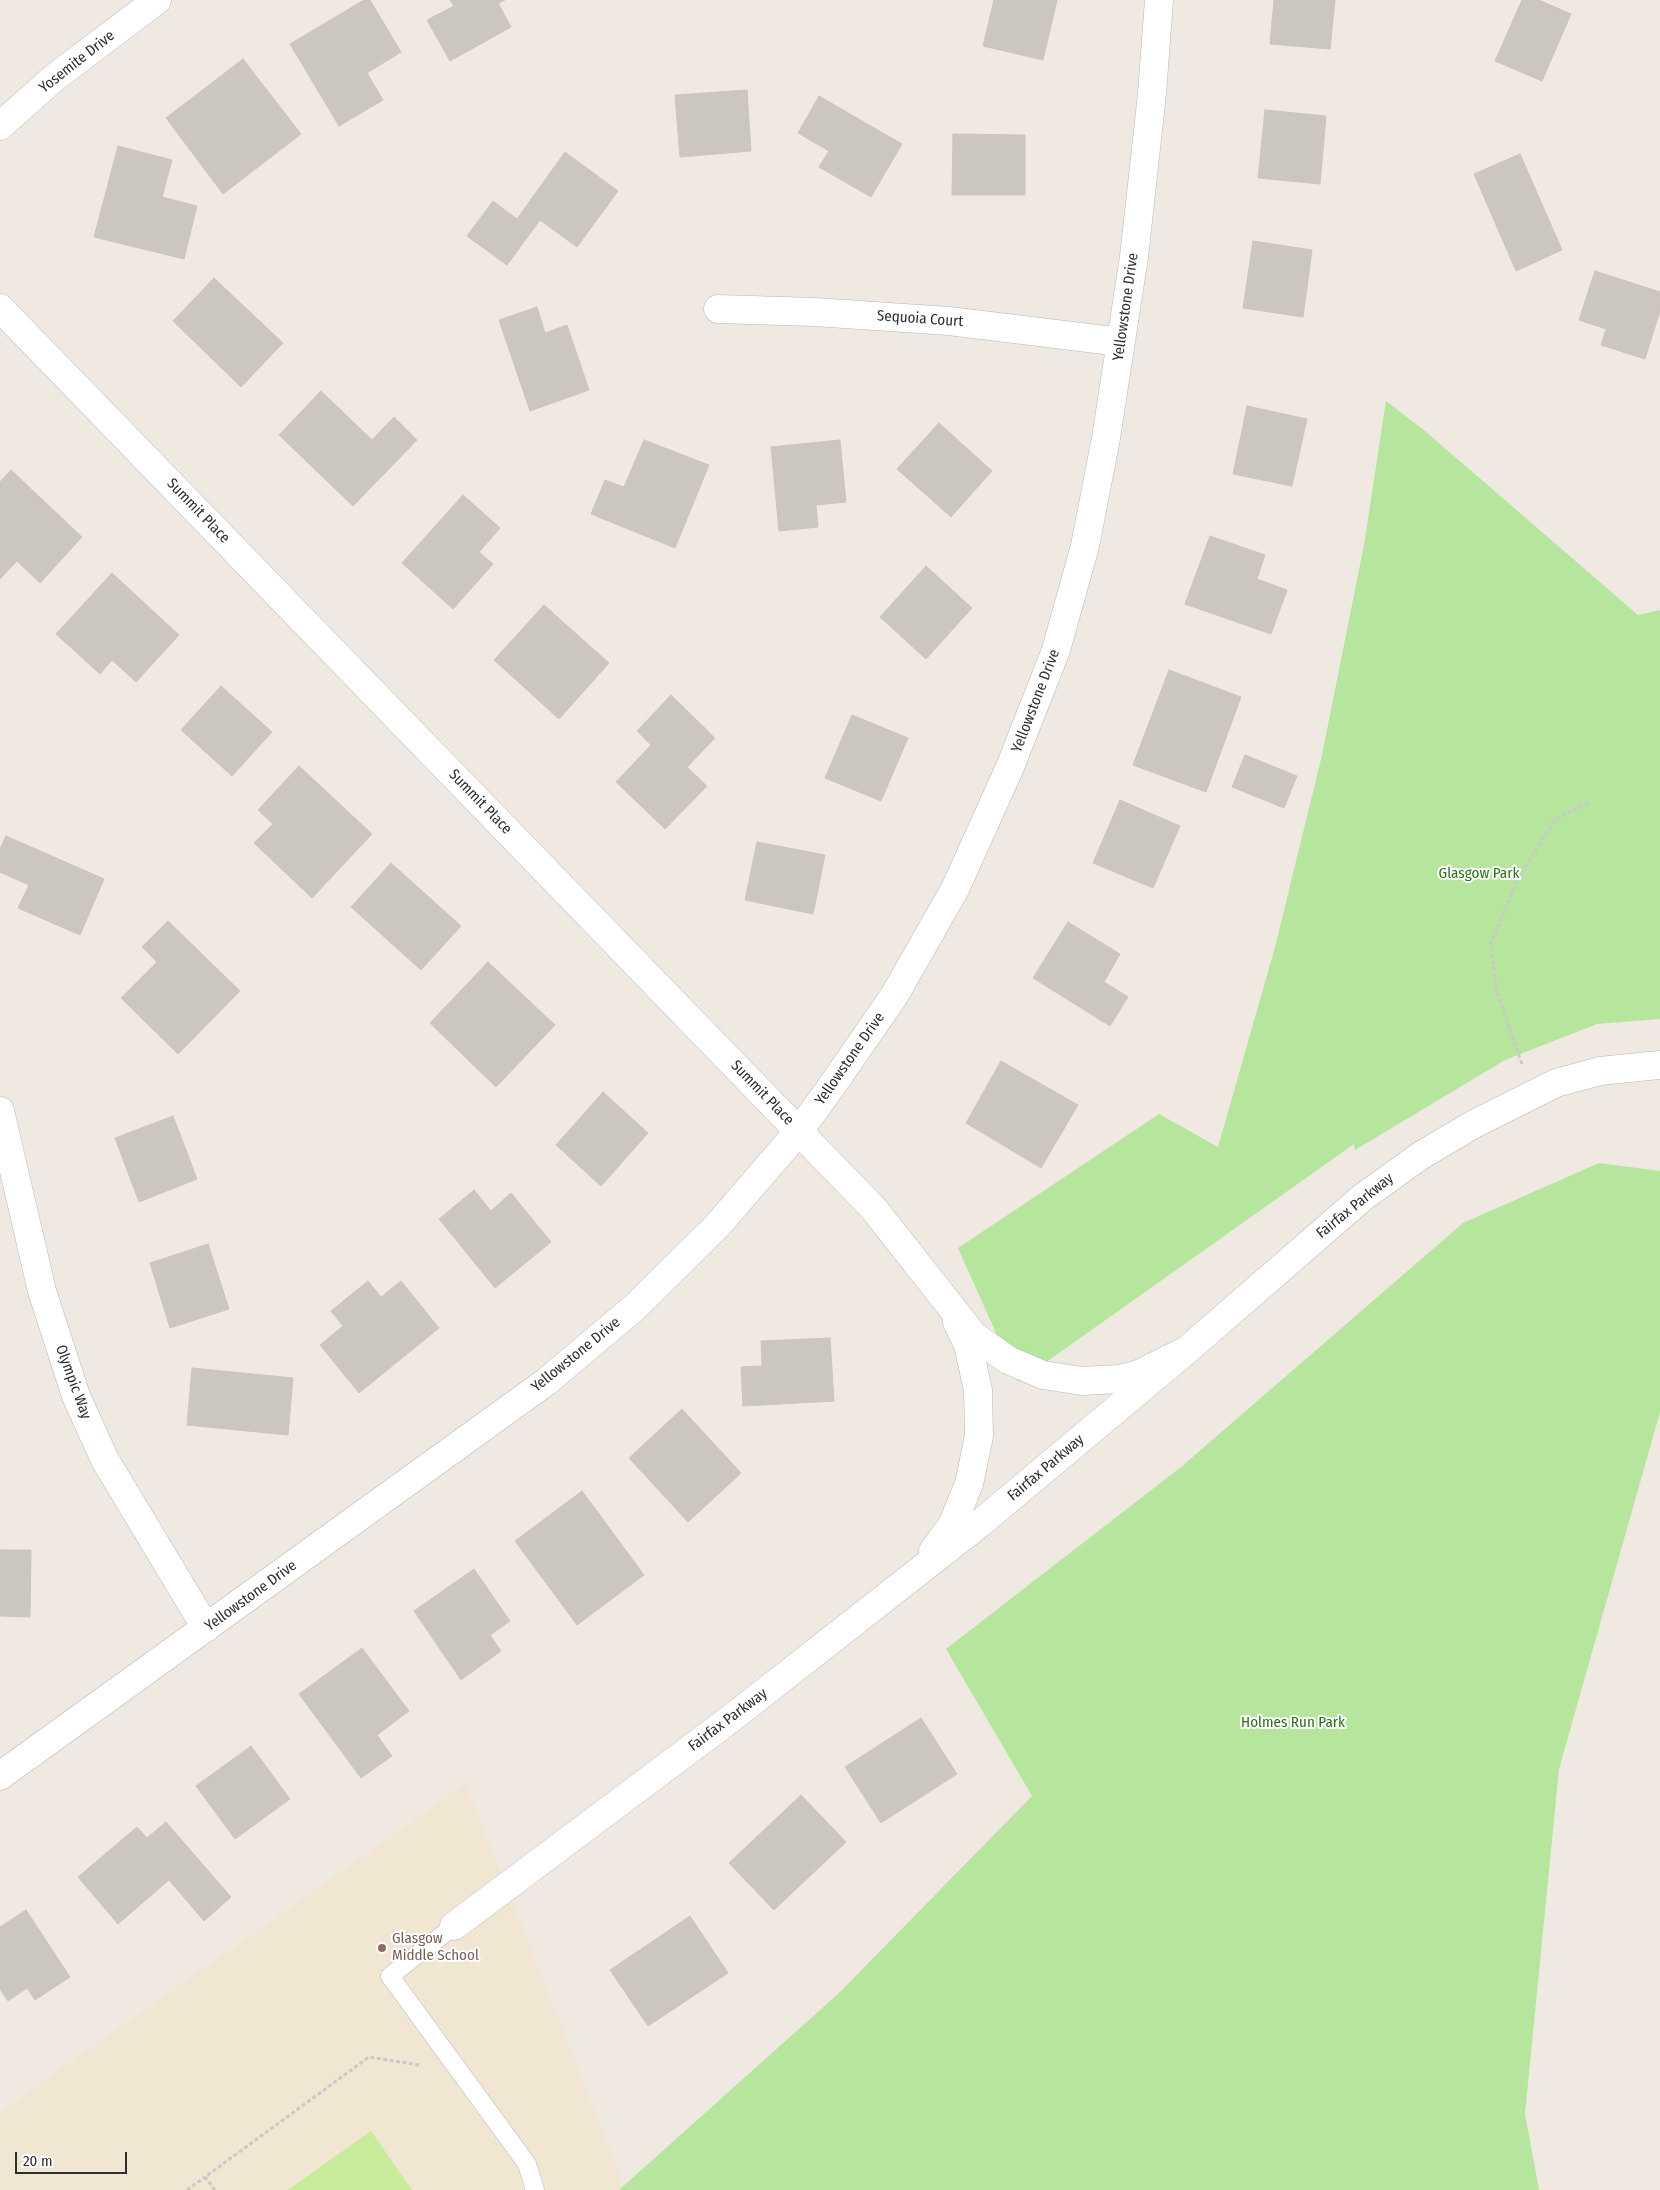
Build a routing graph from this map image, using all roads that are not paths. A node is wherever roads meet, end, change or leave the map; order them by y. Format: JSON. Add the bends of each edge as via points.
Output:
{"nodes":[{"id":1,"x":157,"y":0,"type":"edge"},
{"id":2,"x":1159,"y":0,"type":"edge"},
{"id":3,"x":0,"y":126,"type":"edge"},
{"id":4,"x":0,"y":308,"type":"edge"},
{"id":5,"x":718,"y":309,"type":"dead end"},
{"id":6,"x":1121,"y":342,"type":"junction"},
{"id":7,"x":1660,"y":1065,"type":"edge"},
{"id":8,"x":0,"y":1111,"type":"edge"},
{"id":9,"x":799,"y":1131,"type":"junction"},
{"id":10,"x":949,"y":1305,"type":"junction"},
{"id":11,"x":1187,"y":1350,"type":"junction"},
{"id":12,"x":903,"y":1584,"type":"junction"},
{"id":13,"x":206,"y":1628,"type":"junction"},
{"id":14,"x":0,"y":1776,"type":"edge"},
{"id":15,"x":454,"y":1926,"type":"joint"},
{"id":16,"x":535,"y":2190,"type":"edge"}],
"edges":[{"from":1,"to":3,"type":"street","name":"Yosemite Drive","via":[[54,78]]},
{"from":2,"to":6,"type":"street","name":"Yellowstone Drive","via":[[1152,94]]},
{"from":4,"to":9,"type":"street","name":"Summit Place"},
{"from":5,"to":6,"type":"street","name":"Sequoia Court","via":[[949,321]]},
{"from":6,"to":9,"type":"street","name":"Yellowstone Drive","via":[[1085,546],[1056,650],[1010,767],[955,889],[894,996]]},
{"from":7,"to":11,"type":"street","name":"Fairfax Parkway","via":[[1600,1071],[1556,1084],[1474,1124],[1428,1151],[1363,1196]]},
{"from":8,"to":13,"type":"street","name":"Olympic Way","via":[[42,1290],[76,1396],[105,1460]]},
{"from":9,"to":10,"type":"street","name":"Summit Place","via":[[874,1209]]},
{"from":9,"to":13,"type":"street","name":"Yellowstone Drive","via":[[717,1226],[620,1320],[546,1382]]},
{"from":10,"to":11,"type":"street","name":"Summit Place","via":[[974,1336],[1008,1360],[1043,1375],[1082,1381],[1120,1379],[1138,1374]]},
{"from":10,"to":12,"type":"street","name":"Summit Place","via":[[968,1345],[976,1381],[979,1436],[969,1484],[952,1525]]},
{"from":11,"to":12,"type":"street","name":"Fairfax Parkway","via":[[978,1526]]},
{"from":12,"to":15,"type":"street","name":"Fairfax Parkway","via":[[721,1726]]},
{"from":13,"to":14,"type":"street","name":"Yellowstone Drive"},
{"from":15,"to":16,"type":"lane","via":[[390,1976],[527,2164]]}]}
